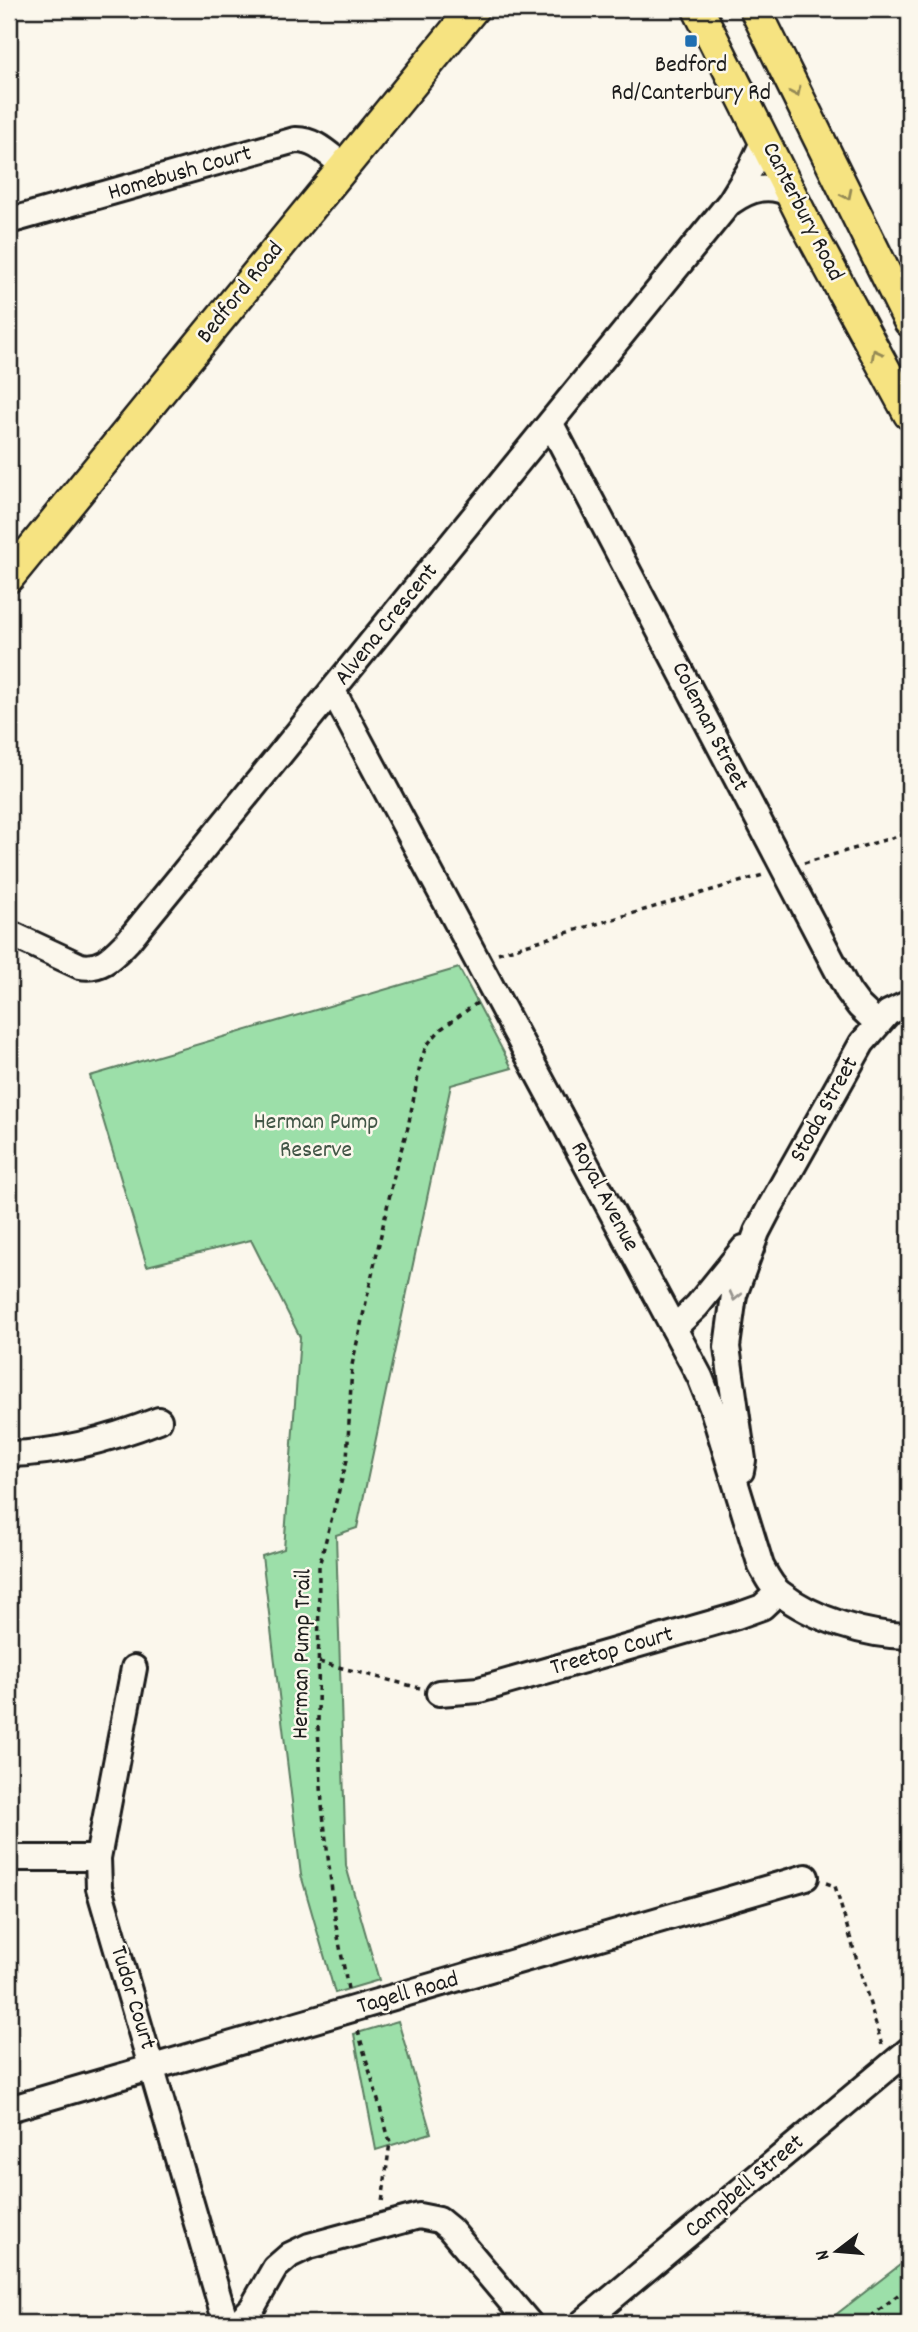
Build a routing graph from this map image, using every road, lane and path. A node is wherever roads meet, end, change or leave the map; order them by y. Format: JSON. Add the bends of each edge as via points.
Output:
{"nodes":[{"id":1,"x":473,"y":9,"type":"edge"},
{"id":2,"x":755,"y":9,"type":"edge"},
{"id":3,"x":701,"y":17,"type":"edge"},
{"id":4,"x":764,"y":140,"type":"junction"},
{"id":5,"x":344,"y":166,"type":"junction"},
{"id":6,"x":792,"y":195,"type":"junction"},
{"id":7,"x":730,"y":202,"type":"junction"},
{"id":8,"x":9,"y":221,"type":"edge"},
{"id":9,"x":902,"y":290,"type":"edge"},
{"id":10,"x":909,"y":321,"type":"edge"},
{"id":11,"x":909,"y":414,"type":"edge"},
{"id":12,"x":551,"y":424,"type":"junction"},
{"id":13,"x":9,"y":577,"type":"edge"},
{"id":14,"x":333,"y":691,"type":"junction"},
{"id":15,"x":909,"y":833,"type":"edge"},
{"id":16,"x":799,"y":864,"type":"dead end"},
{"id":17,"x":765,"y":874,"type":"dead end"},
{"id":18,"x":9,"y":933,"type":"edge"},
{"id":19,"x":486,"y":956,"type":"dead end"},
{"id":20,"x":493,"y":991,"type":"junction"},
{"id":21,"x":909,"y":1003,"type":"edge"},
{"id":22,"x":877,"y":1023,"type":"junction"},
{"id":23,"x":757,"y":1232,"type":"junction"},
{"id":24,"x":674,"y":1328,"type":"junction"},
{"id":25,"x":159,"y":1420,"type":"dead end"},
{"id":26,"x":9,"y":1454,"type":"edge"},
{"id":27,"x":738,"y":1491,"type":"junction"},
{"id":28,"x":778,"y":1592,"type":"junction"},
{"id":29,"x":909,"y":1636,"type":"edge"},
{"id":30,"x":318,"y":1662,"type":"junction"},
{"id":31,"x":134,"y":1668,"type":"dead end"},
{"id":32,"x":439,"y":1693,"type":"joint"},
{"id":33,"x":9,"y":1858,"type":"edge"},
{"id":34,"x":98,"y":1858,"type":"junction"},
{"id":35,"x":806,"y":1877,"type":"joint"},
{"id":36,"x":352,"y":2010,"type":"junction"},
{"id":37,"x":909,"y":2050,"type":"edge"},
{"id":38,"x":153,"y":2067,"type":"junction"},
{"id":39,"x":888,"y":2067,"type":"junction"},
{"id":40,"x":9,"y":2109,"type":"edge"},
{"id":41,"x":379,"y":2226,"type":"junction"},
{"id":42,"x":909,"y":2286,"type":"edge"},
{"id":43,"x":226,"y":2323,"type":"edge"},
{"id":44,"x":237,"y":2323,"type":"edge"},
{"id":45,"x":528,"y":2323,"type":"edge"},
{"id":46,"x":582,"y":2323,"type":"edge"},
{"id":47,"x":863,"y":2323,"type":"edge"}],
"edges":[{"from":1,"to":5,"type":"main road","name":"Bedford Road"},
{"from":2,"to":9,"type":"main road","name":"Canterbury Road","one_way":true},
{"from":3,"to":4,"type":"main road","name":"Canterbury Road"},
{"from":4,"to":6,"type":"main road","name":"Canterbury Road"},
{"from":4,"to":7,"type":"street","name":"Alvena Crescent"},
{"from":5,"to":8,"type":"street","name":"Homebush Court","via":[[317,146],[295,140]]},
{"from":5,"to":13,"type":"main road","name":"Bedford Road"},
{"from":6,"to":7,"type":"street","name":"Alvena Crescent","via":[[759,188]]},
{"from":11,"to":6,"type":"main road","name":"Canterbury Road","one_way":true},
{"from":7,"to":12,"type":"street","name":"Alvena Crescent"},
{"from":9,"to":10,"type":"main road","name":"Canterbury Road"},
{"from":12,"to":14,"type":"street","name":"Alvena Crescent"},
{"from":12,"to":22,"type":"street","name":"Coleman Street","via":[[842,979],[859,1006]]},
{"from":14,"to":18,"type":"street","name":"Alvena Crescent","via":[[112,958],[100,966],[79,966]]},
{"from":14,"to":20,"type":"street","name":"Royal Avenue"},
{"from":15,"to":16,"type":"path"},
{"from":17,"to":19,"type":"path"},
{"from":20,"to":24,"type":"street","name":"Royal Avenue"},
{"from":20,"to":30,"type":"path","name":"Herman Pump Trail","via":[[441,1029],[426,1046],[421,1061],[352,1365],[347,1460],[319,1566]]},
{"from":21,"to":22,"type":"street","name":"Stoda Street"},
{"from":22,"to":23,"type":"street","name":"Stoda Street"},
{"from":23,"to":24,"type":"street","name":"Stoda Street"},
{"from":23,"to":27,"type":"street","name":"Stoda Street","one_way":true,"via":[[734,1295],[727,1347],[743,1460]]},
{"from":24,"to":27,"type":"street","name":"Royal Avenue","via":[[704,1388]]},
{"from":25,"to":26,"type":"street","via":[[57,1449]]},
{"from":27,"to":28,"type":"street","name":"Royal Avenue","via":[[761,1566]]},
{"from":28,"to":29,"type":"street","name":"Royal Avenue","via":[[818,1615],[858,1630]]},
{"from":28,"to":32,"type":"street","name":"Treetop Court","via":[[762,1606],[737,1616],[479,1690]]},
{"from":30,"to":32,"type":"path"},
{"from":30,"to":36,"type":"path","name":"Herman Pump Trail","via":[[322,1805],[336,1926]]},
{"from":31,"to":34,"type":"street","name":"Tudor Court"},
{"from":33,"to":34,"type":"street"},
{"from":34,"to":38,"type":"street","name":"Tudor Court","via":[[99,1888]]},
{"from":35,"to":36,"type":"street","name":"Tagell Road"},
{"from":35,"to":39,"type":"path","via":[[835,1886]]},
{"from":36,"to":38,"type":"street","name":"Tagell Road"},
{"from":36,"to":41,"type":"path","name":"Herman Pump Trail","via":[[390,2142]]},
{"from":37,"to":39,"type":"street","name":"Campbell Street"},
{"from":38,"to":40,"type":"street","name":"Tagell Road"},
{"from":38,"to":43,"type":"street","name":"Tudor Court"},
{"from":39,"to":46,"type":"street","name":"Campbell Street"},
{"from":41,"to":44,"type":"street","via":[[290,2255]]},
{"from":41,"to":45,"type":"street","via":[[419,2216],[439,2220]]},
{"from":42,"to":47,"type":"path"}]}
